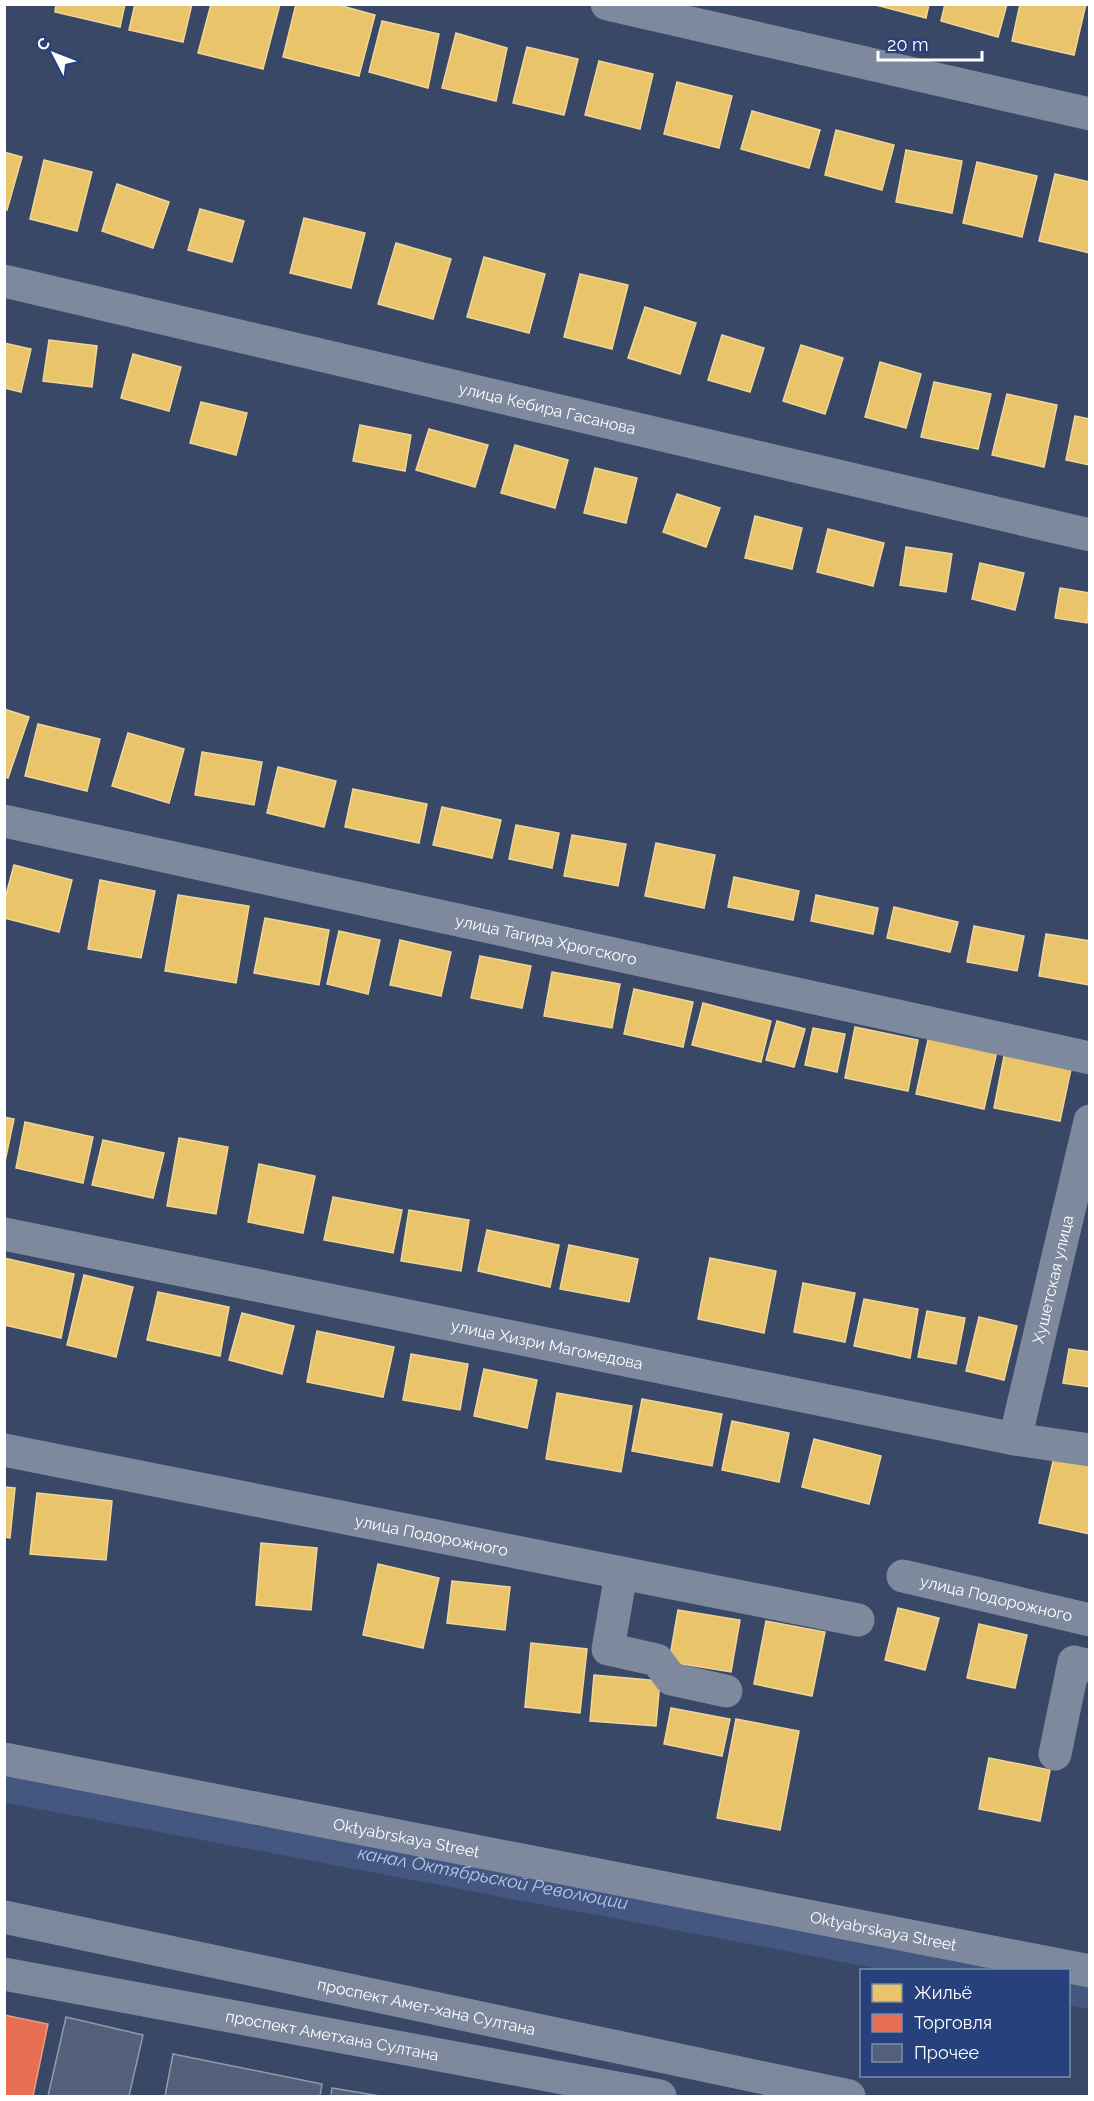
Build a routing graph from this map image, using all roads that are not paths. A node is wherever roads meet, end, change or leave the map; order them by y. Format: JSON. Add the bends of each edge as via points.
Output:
{"nodes":[{"id":1,"x":607,"y":4,"type":"edge"},
{"id":2,"x":1089,"y":114,"type":"edge"},
{"id":3,"x":4,"y":281,"type":"edge"},
{"id":4,"x":1089,"y":535,"type":"edge"},
{"id":5,"x":4,"y":821,"type":"edge"},
{"id":6,"x":1089,"y":1058,"type":"edge"},
{"id":7,"x":1089,"y":1121,"type":"edge"},
{"id":8,"x":4,"y":1234,"type":"edge"},
{"id":9,"x":1015,"y":1439,"type":"junction"},
{"id":10,"x":4,"y":1450,"type":"edge"},
{"id":11,"x":1089,"y":1450,"type":"edge"},
{"id":12,"x":621,"y":1574,"type":"junction"},
{"id":13,"x":903,"y":1576,"type":"dead end"},
{"id":14,"x":858,"y":1620,"type":"dead end"},
{"id":15,"x":1089,"y":1620,"type":"edge"},
{"id":16,"x":1089,"y":1666,"type":"edge"},
{"id":17,"x":726,"y":1691,"type":"dead end"},
{"id":18,"x":1055,"y":1754,"type":"dead end"},
{"id":19,"x":4,"y":1759,"type":"edge"},
{"id":20,"x":4,"y":1917,"type":"edge"},
{"id":21,"x":1089,"y":1971,"type":"edge"},
{"id":22,"x":4,"y":1974,"type":"edge"},
{"id":23,"x":660,"y":2097,"type":"edge"},
{"id":24,"x":849,"y":2097,"type":"edge"}],
"edges":[{"from":1,"to":2,"type":"street"},
{"from":3,"to":4,"type":"street","name":"улица Кебира Гасанова"},
{"from":5,"to":6,"type":"street","name":"улица Тагира Хрюгского"},
{"from":7,"to":9,"type":"street","name":"Хушетская улица"},
{"from":8,"to":9,"type":"street","name":"улица Хизри Магомедова"},
{"from":9,"to":11,"type":"street","name":"улица Хизри Магомедова"},
{"from":10,"to":12,"type":"street","name":"улица Подорожного"},
{"from":12,"to":14,"type":"street","name":"улица Подорожного"},
{"from":12,"to":17,"type":"street","via":[[608,1649],[657,1660],[671,1679]]},
{"from":13,"to":15,"type":"street","name":"улица Подорожного"},
{"from":16,"to":18,"type":"street","via":[[1074,1662]]},
{"from":19,"to":21,"type":"street","name":"Oktyabrskaya Street"},
{"from":20,"to":24,"type":"main road","name":"проспект Амет-хана Султана"},
{"from":22,"to":23,"type":"main road","name":"проспект Аметхана Султана"}]}
